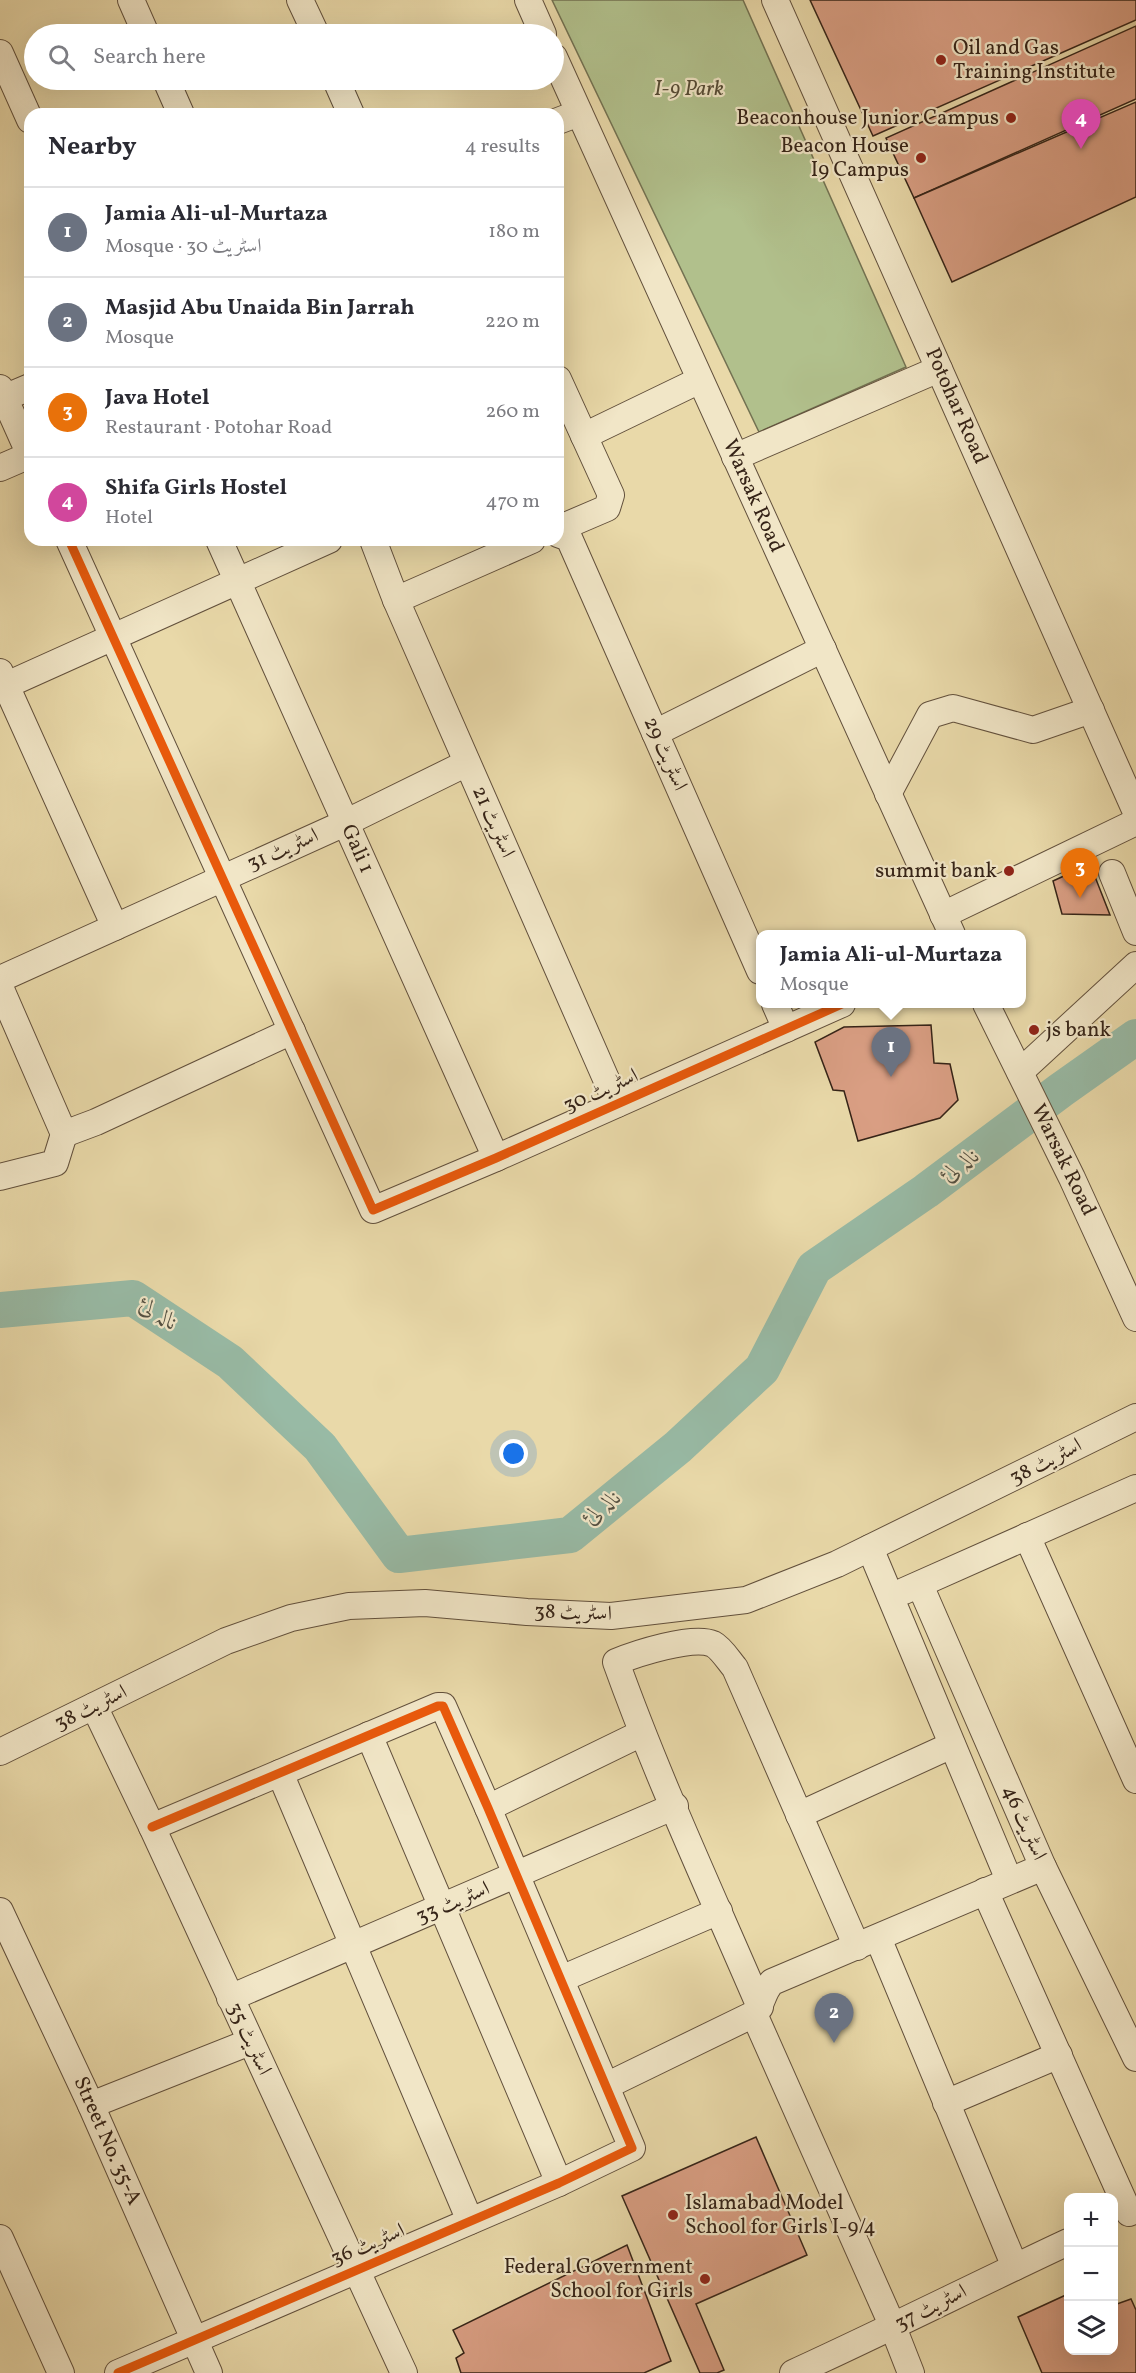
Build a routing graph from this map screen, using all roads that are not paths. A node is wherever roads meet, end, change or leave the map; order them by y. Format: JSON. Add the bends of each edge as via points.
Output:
{"nodes":[{"id":1,"x":131,"y":0,"type":"edge"},
{"id":2,"x":300,"y":0,"type":"edge"},
{"id":3,"x":528,"y":0,"type":"edge"},
{"id":4,"x":775,"y":0,"type":"edge"},
{"id":5,"x":142,"y":24,"type":"edge"},
{"id":6,"x":311,"y":24,"type":"edge"},
{"id":7,"x":539,"y":24,"type":"edge"},
{"id":8,"x":0,"y":53,"type":"edge"},
{"id":9,"x":170,"y":90,"type":"edge"},
{"id":10,"x":340,"y":90,"type":"edge"},
{"id":11,"x":562,"y":90,"type":"edge"},
{"id":12,"x":25,"y":108,"type":"edge"},
{"id":13,"x":178,"y":108,"type":"edge"},
{"id":14,"x":348,"y":108,"type":"edge"},
{"id":15,"x":568,"y":117,"type":"edge"},
{"id":16,"x":939,"y":369,"type":"junction"},
{"id":17,"x":700,"y":380,"type":"junction"},
{"id":18,"x":24,"y":388,"type":"edge"},
{"id":19,"x":564,"y":392,"type":"edge"},
{"id":20,"x":2,"y":393,"type":"edge"},
{"id":21,"x":584,"y":436,"type":"junction"},
{"id":22,"x":24,"y":442,"type":"edge"},
{"id":23,"x":735,"y":457,"type":"junction"},
{"id":24,"x":24,"y":458,"type":"edge"},
{"id":25,"x":0,"y":468,"type":"edge"},
{"id":26,"x":564,"y":533,"type":"edge"},
{"id":27,"x":564,"y":538,"type":"edge"},
{"id":28,"x":72,"y":546,"type":"edge"},
{"id":29,"x":222,"y":546,"type":"edge"},
{"id":30,"x":316,"y":546,"type":"edge"},
{"id":31,"x":375,"y":546,"type":"edge"},
{"id":32,"x":518,"y":546,"type":"edge"},
{"id":33,"x":237,"y":581,"type":"junction"},
{"id":34,"x":396,"y":600,"type":"junction"},
{"id":35,"x":113,"y":637,"type":"junction"},
{"id":36,"x":822,"y":649,"type":"junction"},
{"id":37,"x":2,"y":682,"type":"edge"},
{"id":38,"x":1091,"y":710,"type":"junction"},
{"id":39,"x":655,"y":733,"type":"junction"},
{"id":40,"x":467,"y":763,"type":"junction"},
{"id":41,"x":888,"y":794,"type":"junction"},
{"id":42,"x":1136,"y":812,"type":"edge"},
{"id":43,"x":1136,"y":822,"type":"edge"},
{"id":44,"x":345,"y":823,"type":"junction"},
{"id":45,"x":1112,"y":873,"type":"dead end"},
{"id":46,"x":223,"y":877,"type":"junction"},
{"id":47,"x":948,"y":925,"type":"edge"},
{"id":48,"x":115,"y":927,"type":"junction"},
{"id":49,"x":1136,"y":932,"type":"edge"},
{"id":50,"x":756,"y":962,"type":"edge"},
{"id":51,"x":1136,"y":965,"type":"edge"},
{"id":52,"x":0,"y":979,"type":"edge"},
{"id":53,"x":0,"y":987,"type":"edge"},
{"id":54,"x":777,"y":1008,"type":"edge"},
{"id":55,"x":833,"y":1008,"type":"edge"},
{"id":56,"x":988,"y":1008,"type":"edge"},
{"id":57,"x":786,"y":1029,"type":"junction"},
{"id":58,"x":292,"y":1031,"type":"junction"},
{"id":59,"x":1024,"y":1080,"type":"junction"},
{"id":60,"x":617,"y":1104,"type":"junction"},
{"id":61,"x":64,"y":1134,"type":"junction"},
{"id":62,"x":496,"y":1158,"type":"junction"},
{"id":63,"x":0,"y":1177,"type":"edge"},
{"id":64,"x":1136,"y":1318,"type":"edge"},
{"id":65,"x":1136,"y":1417,"type":"edge"},
{"id":66,"x":1136,"y":1488,"type":"edge"},
{"id":67,"x":1027,"y":1536,"type":"junction"},
{"id":68,"x":870,"y":1548,"type":"junction"},
{"id":69,"x":920,"y":1585,"type":"junction"},
{"id":70,"x":889,"y":1596,"type":"junction"},
{"id":71,"x":94,"y":1706,"type":"junction"},
{"id":72,"x":642,"y":1733,"type":"junction"},
{"id":73,"x":369,"y":1735,"type":"junction"},
{"id":74,"x":952,"y":1745,"type":"junction"},
{"id":75,"x":0,"y":1752,"type":"edge"},
{"id":76,"x":280,"y":1773,"type":"junction"},
{"id":77,"x":1136,"y":1780,"type":"edge"},
{"id":78,"x":675,"y":1806,"type":"junction"},
{"id":79,"x":488,"y":1808,"type":"junction"},
{"id":80,"x":799,"y":1815,"type":"junction"},
{"id":81,"x":152,"y":1827,"type":"junction"},
{"id":82,"x":1043,"y":1867,"type":"junction"},
{"id":83,"x":517,"y":1875,"type":"junction"},
{"id":84,"x":1009,"y":1880,"type":"junction"},
{"id":85,"x":985,"y":1891,"type":"junction"},
{"id":86,"x":442,"y":1908,"type":"junction"},
{"id":87,"x":0,"y":1911,"type":"edge"},
{"id":88,"x":719,"y":1911,"type":"junction"},
{"id":89,"x":867,"y":1943,"type":"junction"},
{"id":90,"x":353,"y":1946,"type":"junction"},
{"id":91,"x":561,"y":1979,"type":"junction"},
{"id":92,"x":230,"y":1998,"type":"junction"},
{"id":93,"x":757,"y":2011,"type":"junction"},
{"id":94,"x":250,"y":2042,"type":"junction"},
{"id":95,"x":1059,"y":2055,"type":"junction"},
{"id":96,"x":1136,"y":2058,"type":"edge"},
{"id":97,"x":606,"y":2086,"type":"junction"},
{"id":98,"x":946,"y":2103,"type":"junction"},
{"id":99,"x":92,"y":2105,"type":"junction"},
{"id":100,"x":558,"y":2183,"type":"junction"},
{"id":101,"x":1126,"y":2215,"type":"edge"},
{"id":102,"x":470,"y":2221,"type":"junction"},
{"id":103,"x":0,"y":2238,"type":"edge"},
{"id":104,"x":1064,"y":2244,"type":"edge"},
{"id":105,"x":1015,"y":2267,"type":"junction"},
{"id":106,"x":356,"y":2270,"type":"junction"},
{"id":107,"x":893,"y":2327,"type":"junction"},
{"id":108,"x":194,"y":2340,"type":"junction"},
{"id":109,"x":61,"y":2373,"type":"edge"},
{"id":110,"x":117,"y":2373,"type":"edge"},
{"id":111,"x":209,"y":2373,"type":"edge"},
{"id":112,"x":404,"y":2373,"type":"edge"},
{"id":113,"x":793,"y":2373,"type":"edge"},
{"id":114,"x":910,"y":2373,"type":"edge"}],
"edges":[{"from":1,"to":5,"type":"street"},
{"from":2,"to":6,"type":"street"},
{"from":3,"to":7,"type":"street"},
{"from":4,"to":16,"type":"street","name":"Potohar Road"},
{"from":8,"to":12,"type":"street"},
{"from":9,"to":13,"type":"street"},
{"from":10,"to":14,"type":"street"},
{"from":11,"to":15,"type":"street","name":"Warsak Road"},
{"from":15,"to":17,"type":"street","name":"Warsak Road"},
{"from":16,"to":23,"type":"street"},
{"from":16,"to":38,"type":"street","name":"Potohar Road"},
{"from":17,"to":21,"type":"street"},
{"from":17,"to":23,"type":"street","name":"Warsak Road"},
{"from":18,"to":20,"type":"street"},
{"from":19,"to":21,"type":"street"},
{"from":20,"to":22,"type":"street"},
{"from":21,"to":26,"type":"street","via":[[611,495],[607,508]]},
{"from":23,"to":36,"type":"street","name":"Warsak Road"},
{"from":24,"to":25,"type":"street"},
{"from":27,"to":39,"type":"street","name":"اسٹریٹ 29"},
{"from":28,"to":35,"type":"street"},
{"from":29,"to":33,"type":"street","name":"Gali 1"},
{"from":30,"to":33,"type":"street"},
{"from":31,"to":34,"type":"street","name":"اسٹریٹ 21"},
{"from":32,"to":34,"type":"street"},
{"from":33,"to":35,"type":"street"},
{"from":33,"to":44,"type":"street","name":"Gali 1"},
{"from":34,"to":40,"type":"street","name":"اسٹریٹ 21"},
{"from":35,"to":37,"type":"street"},
{"from":35,"to":46,"type":"street"},
{"from":36,"to":39,"type":"street"},
{"from":36,"to":41,"type":"street","name":"Warsak Road"},
{"from":37,"to":48,"type":"street"},
{"from":38,"to":41,"type":"street","via":[[1033,730],[953,708],[930,715]]},
{"from":38,"to":42,"type":"street","name":"Potohar Road"},
{"from":39,"to":50,"type":"street","name":"اسٹریٹ 29"},
{"from":40,"to":44,"type":"street","name":"اسٹریٹ 31"},
{"from":40,"to":60,"type":"street","name":"اسٹریٹ 21"},
{"from":41,"to":47,"type":"street","name":"Warsak Road"},
{"from":43,"to":47,"type":"street"},
{"from":44,"to":46,"type":"street","name":"اسٹریٹ 31"},
{"from":44,"to":62,"type":"street","name":"Gali 1"},
{"from":45,"to":49,"type":"street"},
{"from":46,"to":48,"type":"street","name":"اسٹریٹ 31"},
{"from":46,"to":58,"type":"street"},
{"from":48,"to":52,"type":"street","name":"اسٹریٹ 31"},
{"from":51,"to":59,"type":"street"},
{"from":53,"to":61,"type":"street"},
{"from":54,"to":57,"type":"street"},
{"from":55,"to":57,"type":"street","name":"اسٹریٹ 30"},
{"from":56,"to":59,"type":"street","name":"Warsak Road"},
{"from":57,"to":60,"type":"street","name":"اسٹریٹ 30"},
{"from":58,"to":61,"type":"street"},
{"from":58,"to":62,"type":"street","name":"اسٹریٹ 30","via":[[373,1210]]},
{"from":59,"to":64,"type":"street","name":"Warsak Road"},
{"from":60,"to":62,"type":"street","name":"اسٹریٹ 30"},
{"from":61,"to":63,"type":"street","via":[[55,1163]]},
{"from":65,"to":68,"type":"street","name":"اسٹریٹ 38"},
{"from":66,"to":67,"type":"street"},
{"from":67,"to":69,"type":"street"},
{"from":67,"to":77,"type":"street"},
{"from":68,"to":70,"type":"street"},
{"from":68,"to":71,"type":"street","name":"اسٹریٹ 38","via":[[746,1600],[611,1616],[425,1603],[350,1606],[291,1618],[226,1641]]},
{"from":69,"to":70,"type":"street"},
{"from":69,"to":82,"type":"street","name":"اسٹریٹ 46"},
{"from":70,"to":74,"type":"street"},
{"from":71,"to":75,"type":"street","name":"اسٹریٹ 38"},
{"from":71,"to":81,"type":"street","name":"اسٹریٹ 35"},
{"from":72,"to":78,"type":"street"},
{"from":72,"to":79,"type":"street"},
{"from":72,"to":80,"type":"street","via":[[616,1662],[665,1647],[714,1644],[735,1668]]},
{"from":73,"to":76,"type":"street"},
{"from":73,"to":79,"type":"street","via":[[443,1706]]},
{"from":73,"to":86,"type":"street"},
{"from":74,"to":80,"type":"street"},
{"from":74,"to":84,"type":"street"},
{"from":76,"to":81,"type":"street"},
{"from":76,"to":90,"type":"street"},
{"from":78,"to":83,"type":"street","name":"اسٹریٹ 33"},
{"from":78,"to":88,"type":"street"},
{"from":79,"to":83,"type":"street"},
{"from":80,"to":89,"type":"street"},
{"from":81,"to":92,"type":"street","name":"اسٹریٹ 35"},
{"from":82,"to":84,"type":"street"},
{"from":82,"to":96,"type":"street","name":"اسٹریٹ 46"},
{"from":83,"to":86,"type":"street","name":"اسٹریٹ 33"},
{"from":83,"to":91,"type":"street"},
{"from":84,"to":85,"type":"street"},
{"from":85,"to":89,"type":"street"},
{"from":85,"to":95,"type":"street"},
{"from":86,"to":90,"type":"street","name":"اسٹریٹ 33"},
{"from":86,"to":100,"type":"street"},
{"from":87,"to":99,"type":"street","name":"Street No. 35-A"},
{"from":88,"to":91,"type":"street"},
{"from":88,"to":93,"type":"street"},
{"from":89,"to":93,"type":"street","via":[[772,1982]]},
{"from":89,"to":98,"type":"street"},
{"from":90,"to":92,"type":"street","name":"اسٹریٹ 33"},
{"from":90,"to":102,"type":"street"},
{"from":91,"to":97,"type":"street"},
{"from":92,"to":94,"type":"street","name":"اسٹریٹ 35"},
{"from":93,"to":97,"type":"street"},
{"from":93,"to":107,"type":"street"},
{"from":94,"to":99,"type":"street"},
{"from":94,"to":106,"type":"street","name":"اسٹریٹ 35"},
{"from":95,"to":98,"type":"street"},
{"from":95,"to":101,"type":"street"},
{"from":97,"to":100,"type":"street","name":"اسٹریٹ 36","via":[[632,2148]]},
{"from":98,"to":105,"type":"street"},
{"from":99,"to":108,"type":"street","name":"Street No. 35-A"},
{"from":100,"to":102,"type":"street","name":"اسٹریٹ 36"},
{"from":102,"to":106,"type":"street","name":"اسٹریٹ 36"},
{"from":103,"to":109,"type":"street"},
{"from":104,"to":105,"type":"street","name":"اسٹریٹ 37"},
{"from":105,"to":107,"type":"street","name":"اسٹریٹ 37"},
{"from":106,"to":108,"type":"street","name":"اسٹریٹ 36"},
{"from":106,"to":112,"type":"street","name":"اسٹریٹ 35"},
{"from":107,"to":113,"type":"street","name":"اسٹریٹ 37"},
{"from":107,"to":114,"type":"street"},
{"from":108,"to":110,"type":"street","name":"اسٹریٹ 36"},
{"from":108,"to":111,"type":"street","name":"Street No. 35-A"}]}
